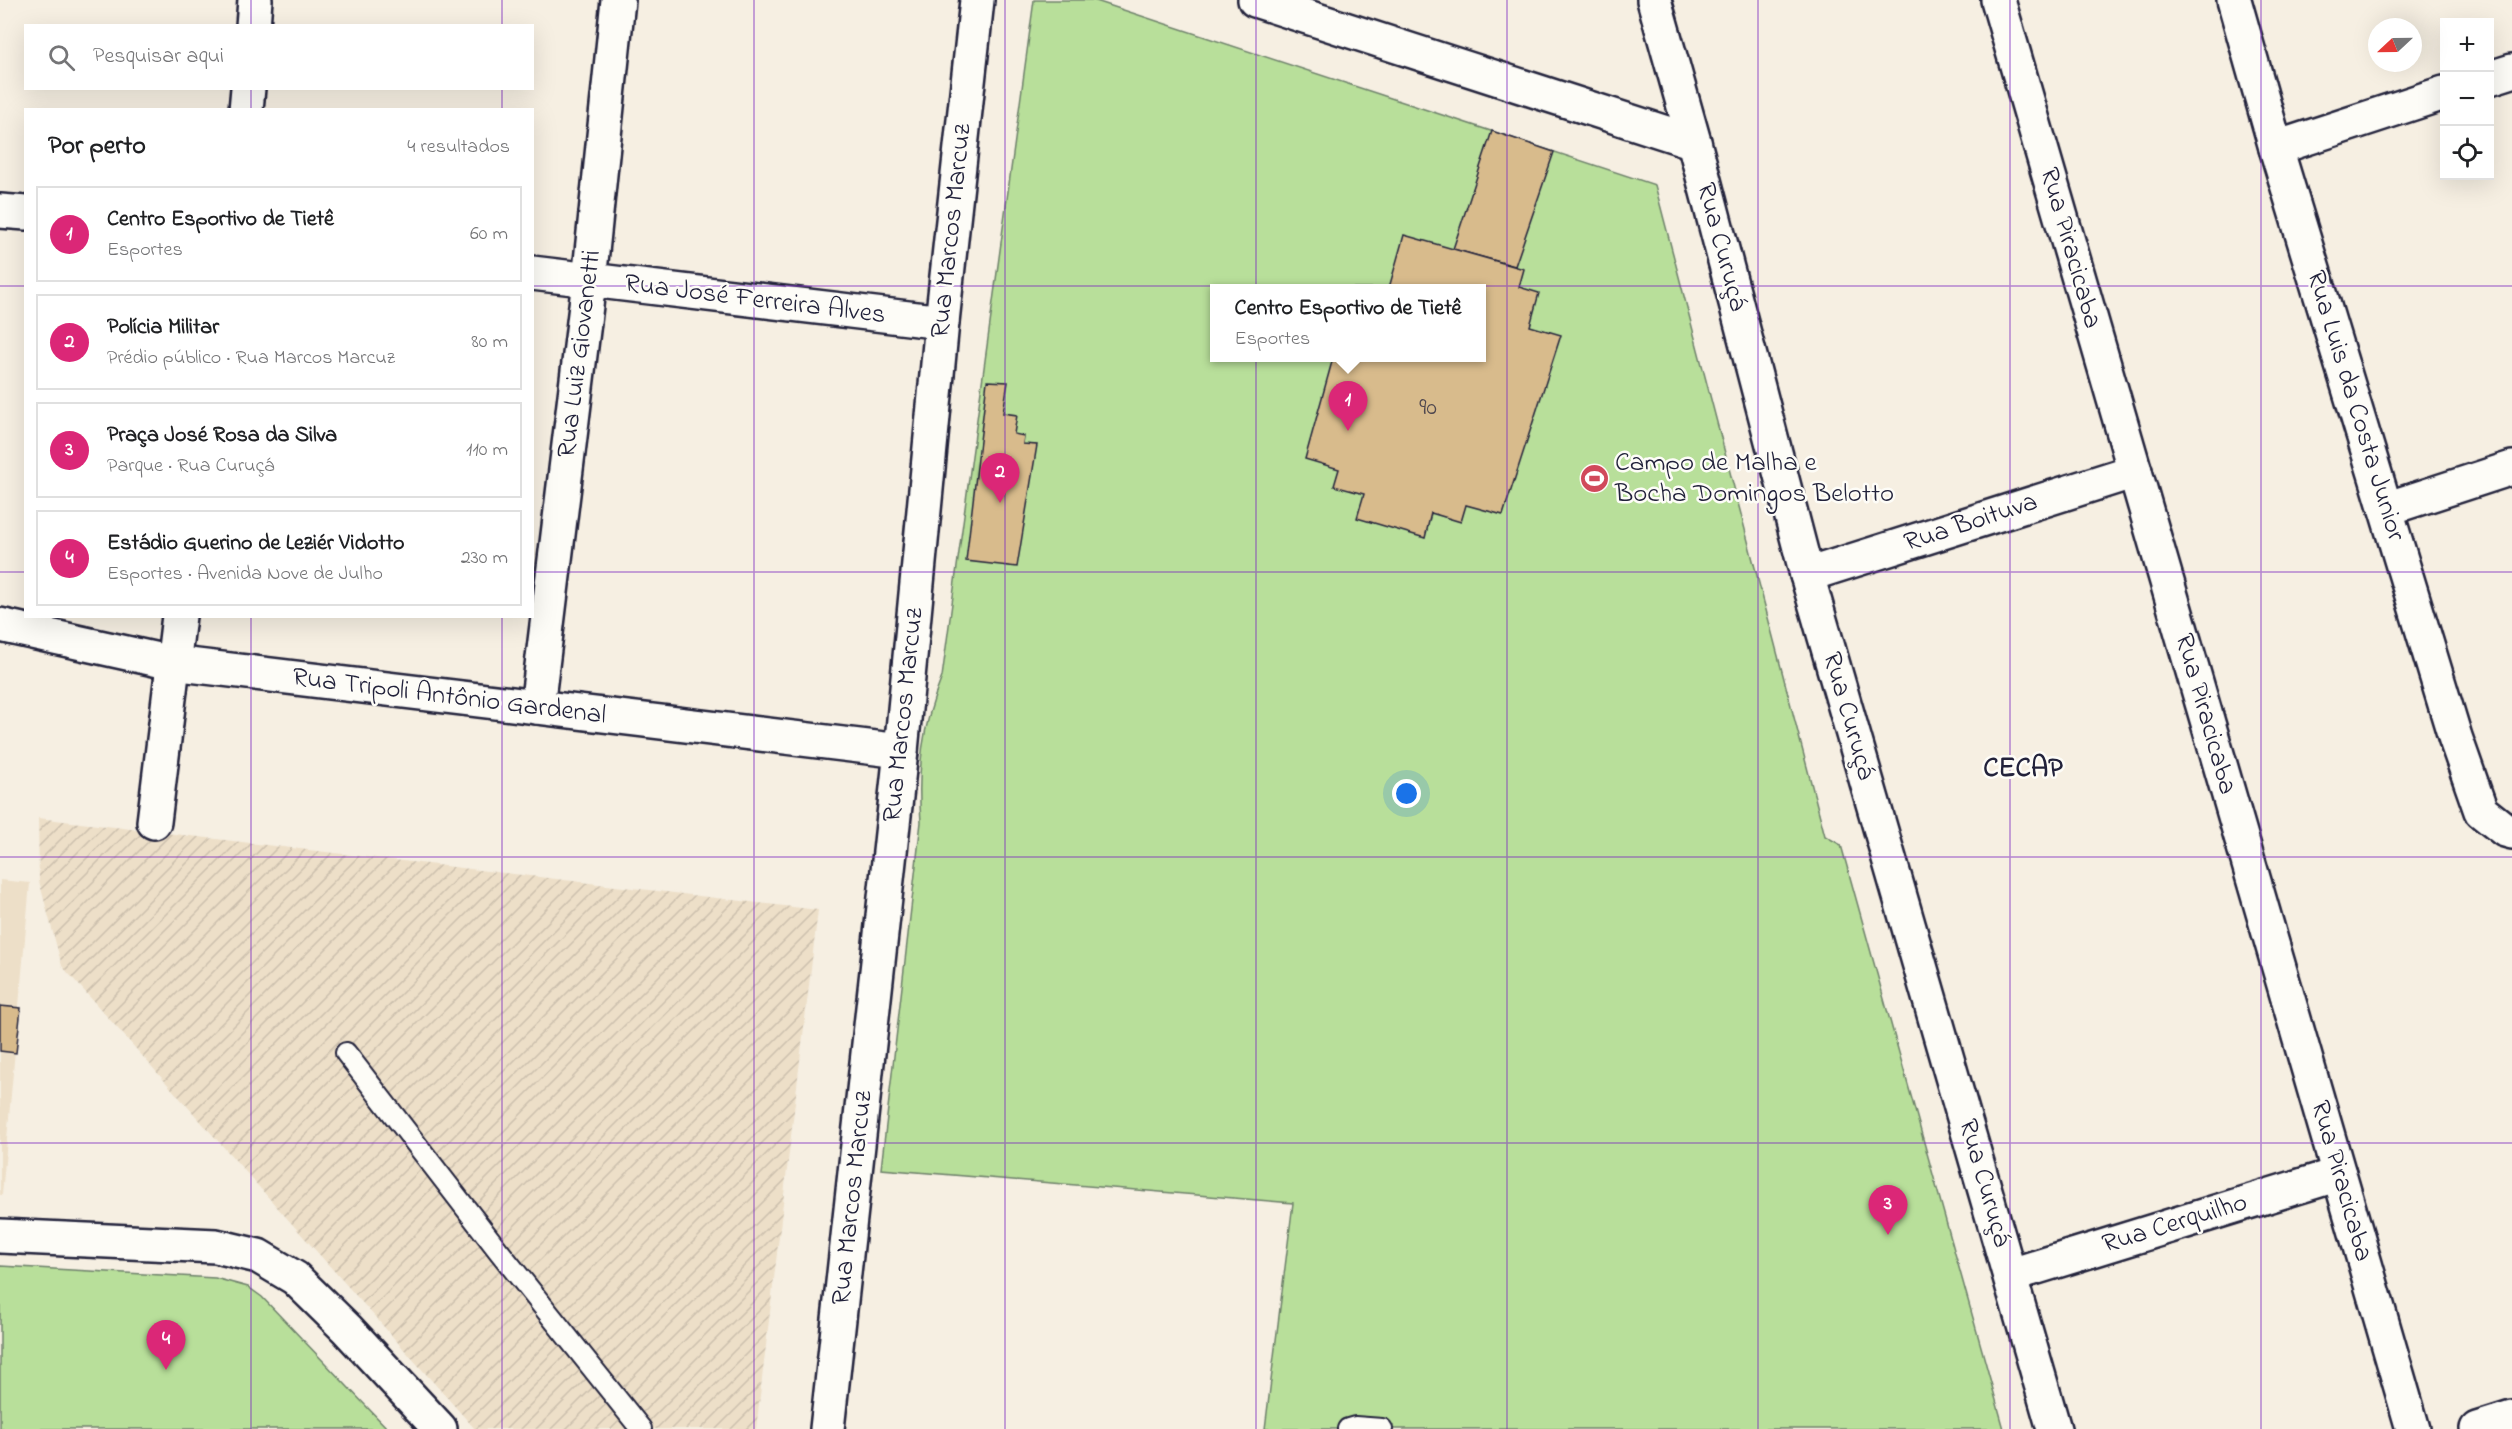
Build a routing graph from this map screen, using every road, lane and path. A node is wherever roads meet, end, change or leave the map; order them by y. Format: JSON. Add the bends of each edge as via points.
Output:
{"nodes":[{"id":1,"x":255,"y":0,"type":"edge"},
{"id":2,"x":618,"y":0,"type":"edge"},
{"id":3,"x":977,"y":0,"type":"edge"},
{"id":4,"x":1255,"y":0,"type":"edge"},
{"id":5,"x":1654,"y":0,"type":"edge"},
{"id":6,"x":1998,"y":0,"type":"edge"},
{"id":7,"x":2234,"y":0,"type":"edge"},
{"id":8,"x":253,"y":24,"type":"edge"},
{"id":9,"x":2512,"y":71,"type":"edge"},
{"id":10,"x":2494,"y":77,"type":"edge"},
{"id":11,"x":248,"y":90,"type":"edge"},
{"id":12,"x":2440,"y":95,"type":"edge"},
{"id":13,"x":246,"y":108,"type":"edge"},
{"id":14,"x":1694,"y":142,"type":"junction"},
{"id":15,"x":2276,"y":148,"type":"junction"},
{"id":16,"x":0,"y":211,"type":"edge"},
{"id":17,"x":24,"y":213,"type":"edge"},
{"id":18,"x":534,"y":273,"type":"edge"},
{"id":19,"x":589,"y":281,"type":"junction"},
{"id":20,"x":942,"y":322,"type":"junction"},
{"id":21,"x":2512,"y":468,"type":"edge"},
{"id":22,"x":2135,"y":471,"type":"junction"},
{"id":23,"x":2386,"y":509,"type":"junction"},
{"id":24,"x":1807,"y":575,"type":"junction"},
{"id":25,"x":179,"y":618,"type":"edge"},
{"id":26,"x":0,"y":626,"type":"edge"},
{"id":27,"x":172,"y":663,"type":"junction"},
{"id":28,"x":537,"y":707,"type":"junction"},
{"id":29,"x":900,"y":751,"type":"junction"},
{"id":30,"x":154,"y":822,"type":"dead end"},
{"id":31,"x":2512,"y":832,"type":"edge"},
{"id":32,"x":346,"y":1053,"type":"dead end"},
{"id":33,"x":2338,"y":1174,"type":"junction"},
{"id":34,"x":0,"y":1236,"type":"edge"},
{"id":35,"x":2011,"y":1275,"type":"junction"},
{"id":36,"x":2512,"y":1418,"type":"edge"},
{"id":37,"x":441,"y":1429,"type":"edge"},
{"id":38,"x":641,"y":1429,"type":"edge"},
{"id":39,"x":827,"y":1429,"type":"edge"},
{"id":40,"x":1348,"y":1429,"type":"edge"},
{"id":41,"x":1382,"y":1429,"type":"edge"},
{"id":42,"x":2054,"y":1429,"type":"edge"},
{"id":43,"x":2413,"y":1429,"type":"edge"},
{"id":44,"x":2477,"y":1429,"type":"edge"}],
"edges":[{"from":1,"to":8,"type":"street"},
{"from":2,"to":19,"type":"street","name":"Rua Luiz Giovanetti"},
{"from":3,"to":20,"type":"street","name":"Rua Marcos Marcuz"},
{"from":4,"to":14,"type":"street"},
{"from":5,"to":14,"type":"street","name":"Rua Curuçá"},
{"from":6,"to":22,"type":"street","name":"Rua Piracicaba"},
{"from":7,"to":15,"type":"street","name":"Rua Luis da Costa Junior"},
{"from":9,"to":10,"type":"street"},
{"from":11,"to":13,"type":"street"},
{"from":12,"to":15,"type":"street"},
{"from":14,"to":24,"type":"street","name":"Rua Curuçá"},
{"from":15,"to":23,"type":"street","name":"Rua Luis da Costa Junior"},
{"from":16,"to":17,"type":"street"},
{"from":18,"to":19,"type":"street","name":"Rua José Ferreira Alves"},
{"from":19,"to":20,"type":"street","name":"Rua José Ferreira Alves"},
{"from":19,"to":28,"type":"street","name":"Rua Luiz Giovanetti"},
{"from":20,"to":29,"type":"street","name":"Rua Marcos Marcuz"},
{"from":21,"to":23,"type":"street"},
{"from":22,"to":24,"type":"street","name":"Rua Boituva"},
{"from":22,"to":33,"type":"street","name":"Rua Piracicaba"},
{"from":23,"to":31,"type":"street","name":"Rua Luis da Costa Junior","via":[[2481,811]]},
{"from":24,"to":35,"type":"street","name":"Rua Curuçá"},
{"from":25,"to":27,"type":"street"},
{"from":26,"to":27,"type":"street","name":"Rua Tripoli Antônio Gardenal"},
{"from":27,"to":28,"type":"street","name":"Rua Tripoli Antônio Gardenal"},
{"from":27,"to":30,"type":"street"},
{"from":28,"to":29,"type":"street","name":"Rua Tripoli Antônio Gardenal"},
{"from":29,"to":39,"type":"street","name":"Rua Marcos Marcuz"},
{"from":32,"to":38,"type":"lane"},
{"from":33,"to":35,"type":"street","name":"Rua Cerquilho"},
{"from":33,"to":43,"type":"street","name":"Rua Piracicaba"},
{"from":34,"to":37,"type":"street","via":[[216,1246],[258,1256],[295,1278]]},
{"from":35,"to":42,"type":"street","name":"Rua Curuçá"},
{"from":36,"to":44,"type":"street"},
{"from":40,"to":41,"type":"lane"}]}
